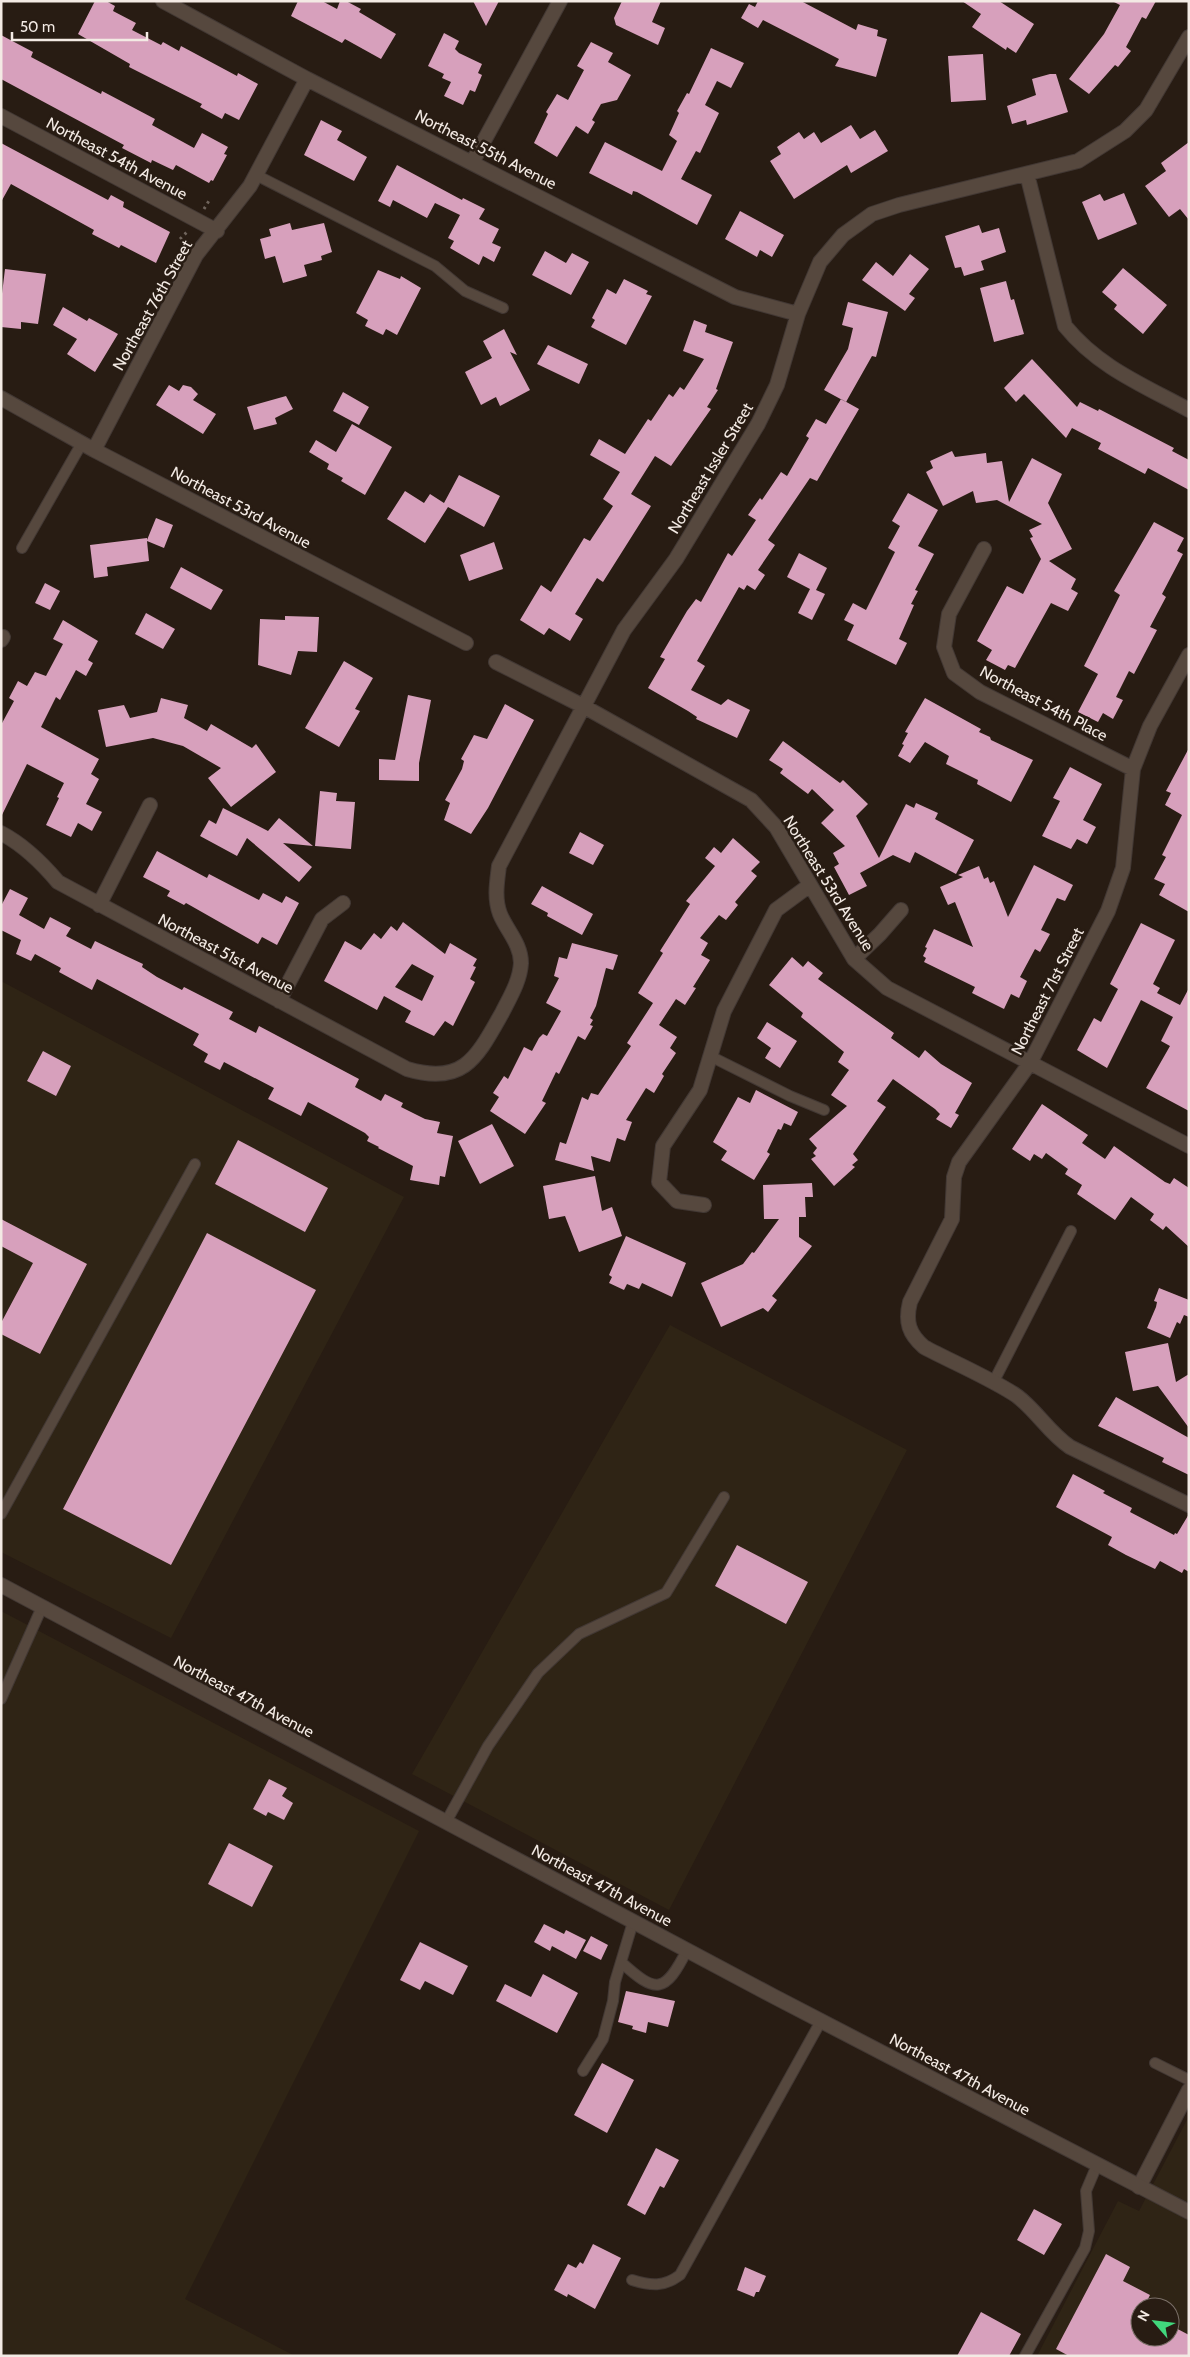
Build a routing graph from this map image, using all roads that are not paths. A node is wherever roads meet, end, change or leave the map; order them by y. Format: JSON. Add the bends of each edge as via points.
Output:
{"nodes":[{"id":1,"x":164,"y":1,"type":"edge"},
{"id":2,"x":560,"y":1,"type":"edge"},
{"id":3,"x":1189,"y":37,"type":"edge"},
{"id":4,"x":307,"y":78,"type":"junction"},
{"id":5,"x":1,"y":116,"type":"edge"},
{"id":6,"x":473,"y":161,"type":"junction"},
{"id":7,"x":1027,"y":174,"type":"junction"},
{"id":8,"x":256,"y":175,"type":"junction"},
{"id":9,"x":217,"y":231,"type":"junction"},
{"id":10,"x":503,"y":308,"type":"dead end"},
{"id":11,"x":798,"y":314,"type":"junction"},
{"id":12,"x":1,"y":398,"type":"edge"},
{"id":13,"x":1189,"y":410,"type":"edge"},
{"id":14,"x":88,"y":446,"type":"junction"},
{"id":15,"x":22,"y":548,"type":"dead end"},
{"id":16,"x":984,"y":549,"type":"dead end"},
{"id":17,"x":466,"y":643,"type":"dead end"},
{"id":18,"x":1188,"y":659,"type":"edge"},
{"id":19,"x":496,"y":662,"type":"dead end"},
{"id":20,"x":583,"y":706,"type":"junction"},
{"id":21,"x":1133,"y":769,"type":"junction"},
{"id":22,"x":150,"y":805,"type":"dead end"},
{"id":23,"x":1,"y":833,"type":"edge"},
{"id":24,"x":810,"y":885,"type":"junction"},
{"id":25,"x":343,"y":903,"type":"dead end"},
{"id":26,"x":99,"y":905,"type":"junction"},
{"id":27,"x":901,"y":910,"type":"dead end"},
{"id":28,"x":854,"y":959,"type":"junction"},
{"id":29,"x":279,"y":1001,"type":"junction"},
{"id":30,"x":710,"y":1056,"type":"junction"},
{"id":31,"x":1030,"y":1063,"type":"junction"},
{"id":32,"x":449,"y":1073,"type":"joint"},
{"id":33,"x":824,"y":1110,"type":"dead end"},
{"id":34,"x":1189,"y":1146,"type":"edge"},
{"id":35,"x":195,"y":1164,"type":"dead end"},
{"id":36,"x":704,"y":1205,"type":"dead end"},
{"id":37,"x":1071,"y":1232,"type":"dead end"},
{"id":38,"x":993,"y":1383,"type":"junction"},
{"id":39,"x":724,"y":1497,"type":"dead end"},
{"id":40,"x":1189,"y":1505,"type":"edge"},
{"id":41,"x":1,"y":1514,"type":"edge"},
{"id":42,"x":1,"y":1585,"type":"edge"},
{"id":43,"x":42,"y":1607,"type":"junction"},
{"id":44,"x":1,"y":1699,"type":"edge"},
{"id":45,"x":446,"y":1822,"type":"junction"},
{"id":46,"x":634,"y":1922,"type":"junction"},
{"id":47,"x":687,"y":1950,"type":"junction"},
{"id":48,"x":621,"y":1962,"type":"junction"},
{"id":49,"x":821,"y":2021,"type":"junction"},
{"id":50,"x":1155,"y":2063,"type":"dead end"},
{"id":51,"x":583,"y":2071,"type":"dead end"},
{"id":52,"x":1189,"y":2080,"type":"edge"},
{"id":53,"x":1189,"y":2090,"type":"edge"},
{"id":54,"x":1097,"y":2165,"type":"junction"},
{"id":55,"x":1139,"y":2188,"type":"junction"},
{"id":56,"x":1189,"y":2212,"type":"edge"},
{"id":57,"x":632,"y":2280,"type":"dead end"},
{"id":58,"x":1025,"y":2356,"type":"edge"}],
"edges":[{"from":1,"to":4,"type":"street","name":"Northeast 55th Avenue"},
{"from":2,"to":6,"type":"street"},
{"from":3,"to":7,"type":"street","name":"Northeast Issler Street","via":[[1146,110],[1125,132],[1078,161]]},
{"from":4,"to":6,"type":"street","name":"Northeast 55th Avenue"},
{"from":4,"to":8,"type":"street","name":"Northeast 76th Street"},
{"from":5,"to":9,"type":"street","name":"Northeast 54th Avenue"},
{"from":6,"to":11,"type":"street","name":"Northeast 55th Avenue","via":[[735,297]]},
{"from":7,"to":11,"type":"street","name":"Northeast Issler Street","via":[[872,214],[843,235],[820,262]]},
{"from":7,"to":13,"type":"street","via":[[1065,326],[1104,364]]},
{"from":8,"to":9,"type":"street","name":"Northeast 76th Street"},
{"from":8,"to":10,"type":"lane","via":[[435,266],[464,291]]},
{"from":9,"to":14,"type":"street","name":"Northeast 76th Street","via":[[196,255]]},
{"from":11,"to":20,"type":"street","name":"Northeast Issler Street","via":[[778,385],[758,424],[676,559],[624,630]]},
{"from":12,"to":14,"type":"street","name":"Northeast 53rd Avenue"},
{"from":14,"to":15,"type":"lane"},
{"from":14,"to":17,"type":"street","name":"Northeast 53rd Avenue"},
{"from":16,"to":21,"type":"street","name":"Northeast 54th Place","via":[[949,614],[944,646],[954,673],[980,692]]},
{"from":18,"to":21,"type":"street","name":"Northeast 71st Street","via":[[1150,726]]},
{"from":19,"to":20,"type":"street","name":"Northeast 53rd Avenue"},
{"from":20,"to":24,"type":"street","name":"Northeast 53rd Avenue","via":[[751,800],[776,827]]},
{"from":20,"to":32,"type":"street","name":"Northeast Issler Street","via":[[499,866],[495,892],[500,914],[516,941],[521,963],[516,987],[480,1052],[467,1064]]},
{"from":21,"to":31,"type":"street","name":"Northeast 71st Street","via":[[1123,868],[1108,911]]},
{"from":22,"to":26,"type":"street"},
{"from":23,"to":26,"type":"street","name":"Northeast 51st Avenue","via":[[41,862],[58,882]]},
{"from":24,"to":28,"type":"street","name":"Northeast 53rd Avenue"},
{"from":24,"to":30,"type":"street","via":[[776,910],[724,1011]]},
{"from":25,"to":29,"type":"street","via":[[322,920]]},
{"from":26,"to":29,"type":"street","name":"Northeast 51st Avenue"},
{"from":27,"to":28,"type":"street"},
{"from":28,"to":31,"type":"street","name":"Northeast 53rd Avenue","via":[[887,988]]},
{"from":29,"to":32,"type":"street","name":"Northeast 51st Avenue","via":[[407,1069],[428,1075]]},
{"from":30,"to":33,"type":"lane"},
{"from":30,"to":36,"type":"street","via":[[700,1090],[663,1146],[659,1182],[677,1201]]},
{"from":31,"to":34,"type":"street","name":"Northeast 53rd Avenue"},
{"from":31,"to":38,"type":"street","name":"Northeast 71st Street","via":[[958,1162],[952,1220],[910,1302],[907,1316],[914,1338],[924,1348]]},
{"from":35,"to":41,"type":"lane"},
{"from":37,"to":38,"type":"lane"},
{"from":38,"to":40,"type":"street","via":[[1031,1407],[1055,1437],[1070,1447]]},
{"from":39,"to":45,"type":"lane","via":[[666,1593],[579,1634],[538,1673],[488,1746]]},
{"from":42,"to":43,"type":"street","name":"Northeast 47th Avenue"},
{"from":43,"to":44,"type":"lane"},
{"from":43,"to":45,"type":"street","name":"Northeast 47th Avenue"},
{"from":45,"to":46,"type":"street","name":"Northeast 47th Avenue"},
{"from":46,"to":47,"type":"street","name":"Northeast 47th Avenue"},
{"from":46,"to":48,"type":"lane"},
{"from":47,"to":48,"type":"lane","via":[[669,1979],[659,1986],[650,1986],[638,1979]]},
{"from":47,"to":49,"type":"street","name":"Northeast 47th Avenue"},
{"from":48,"to":51,"type":"lane","via":[[603,2039]]},
{"from":49,"to":54,"type":"street","name":"Northeast 47th Avenue"},
{"from":49,"to":57,"type":"lane","via":[[680,2275],[669,2284],[648,2285]]},
{"from":50,"to":52,"type":"lane"},
{"from":53,"to":55,"type":"street"},
{"from":54,"to":55,"type":"street","name":"Northeast 47th Avenue"},
{"from":54,"to":58,"type":"lane","via":[[1086,2191],[1089,2231],[1086,2248]]},
{"from":55,"to":56,"type":"street","name":"Northeast 47th Avenue"}]}
